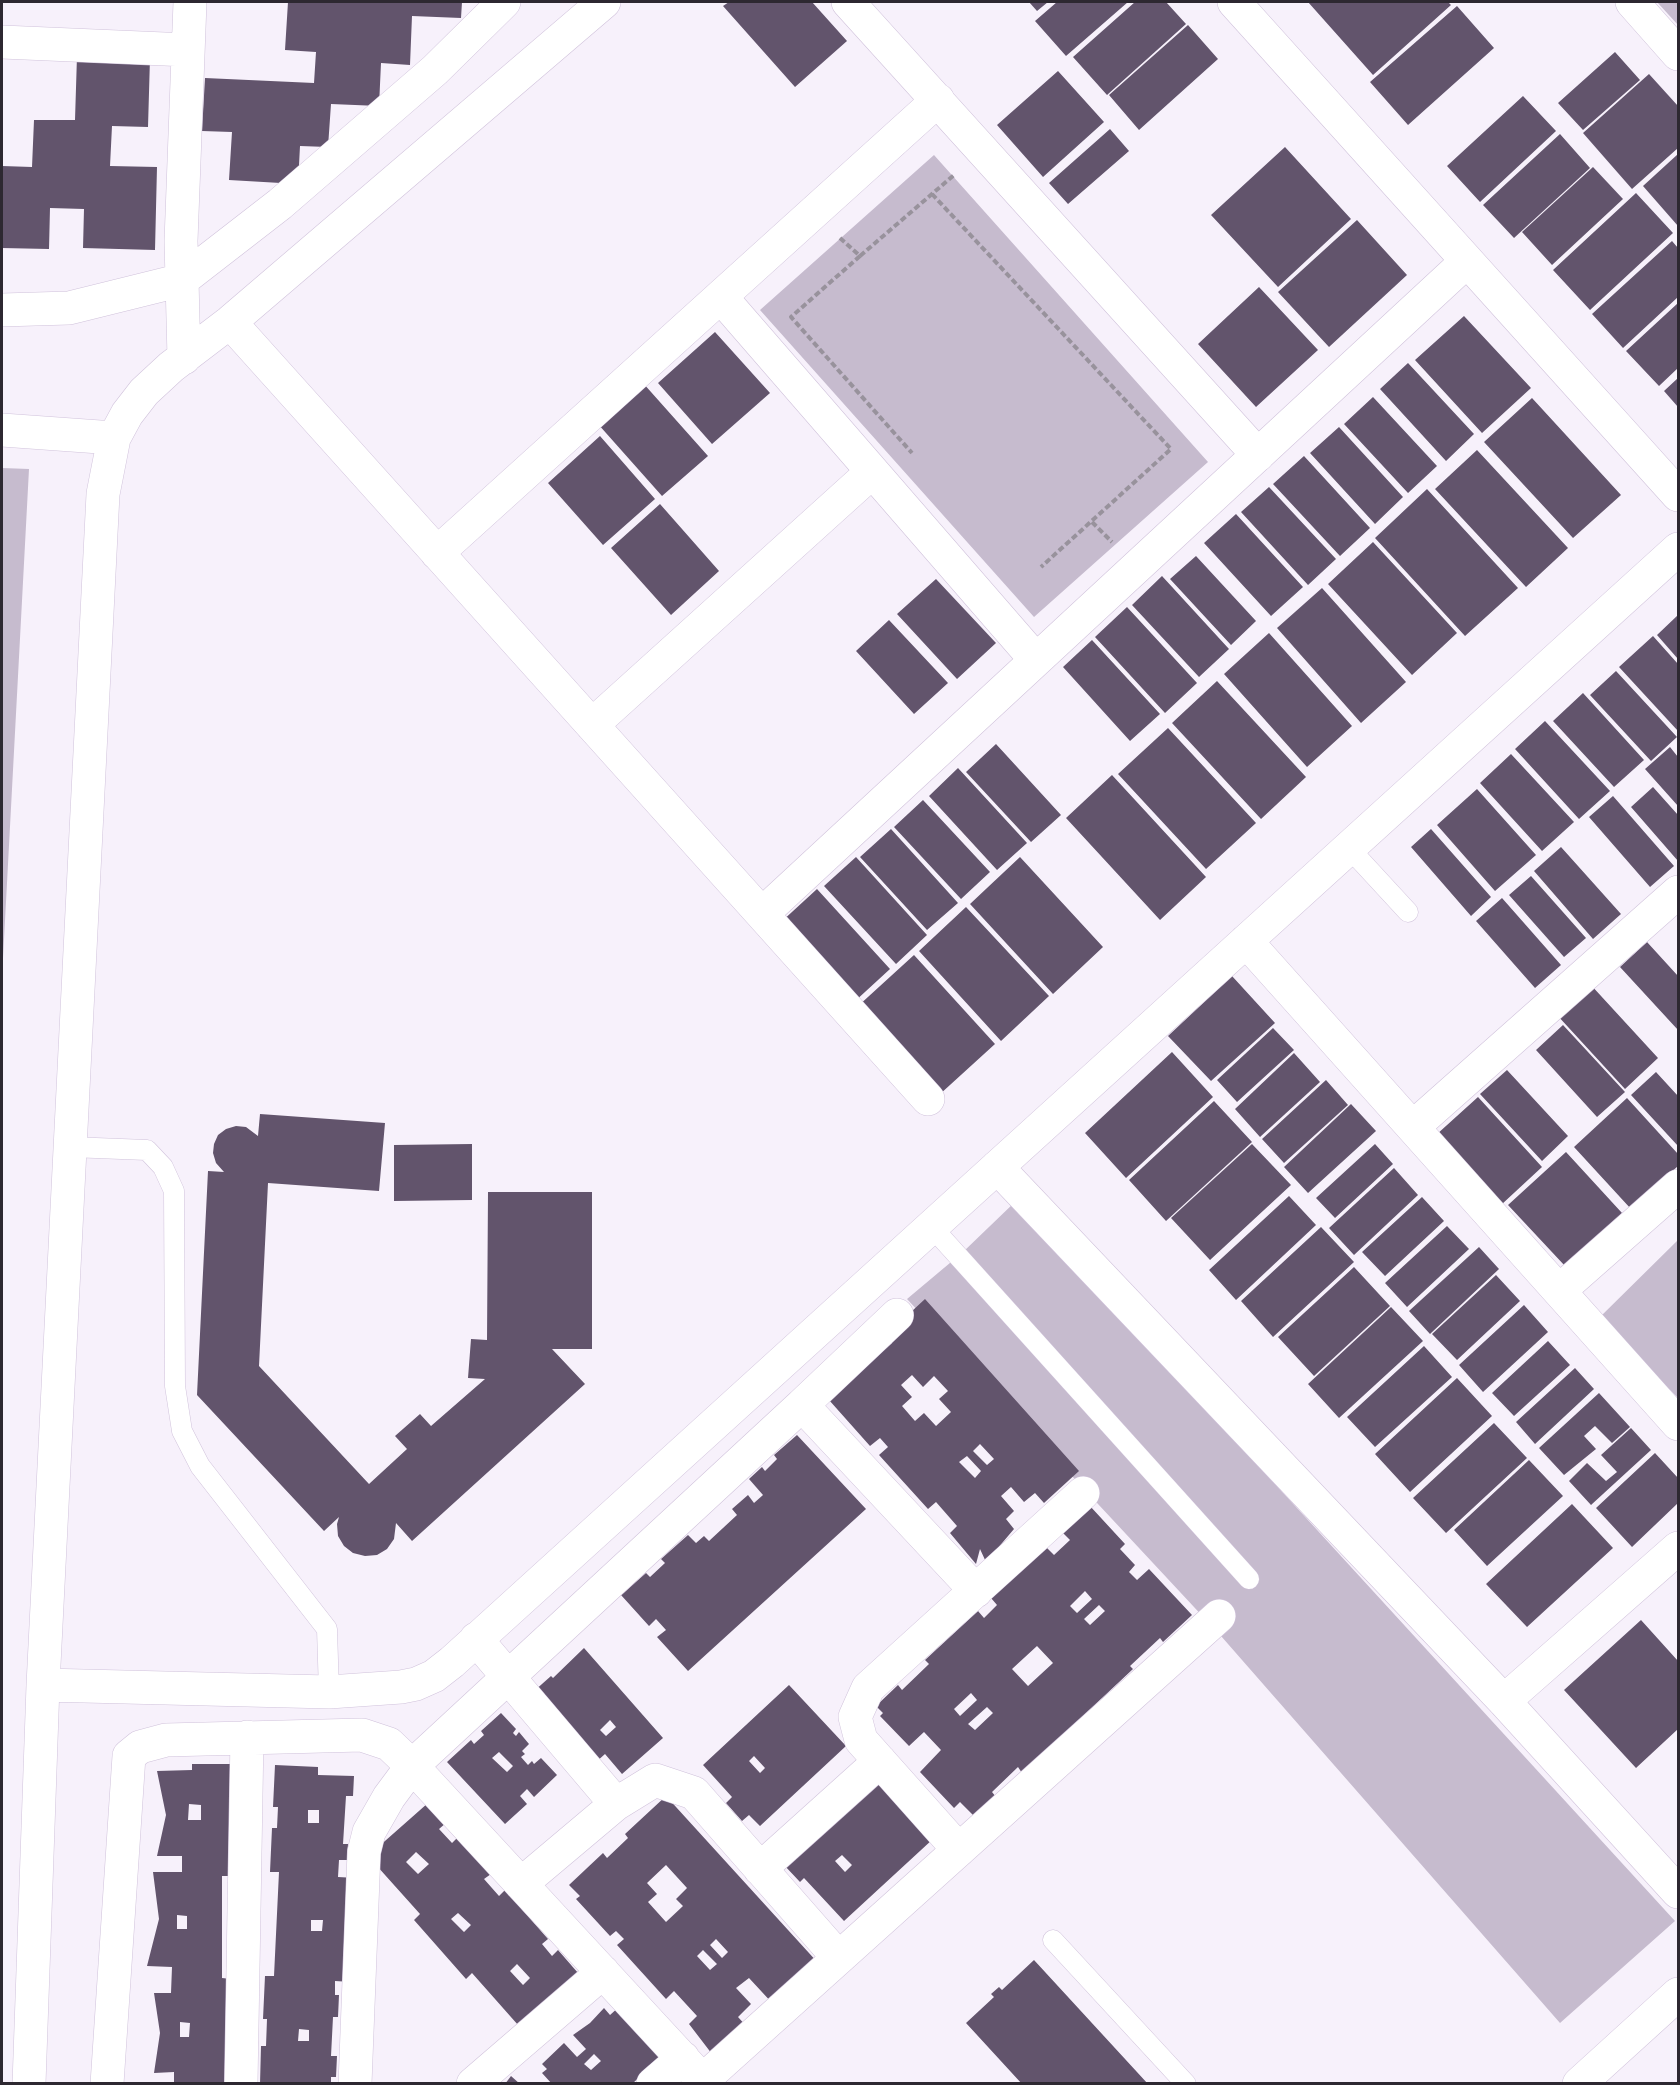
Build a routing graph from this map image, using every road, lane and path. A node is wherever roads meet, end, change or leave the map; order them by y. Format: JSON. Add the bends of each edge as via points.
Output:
{"nodes":[{"id":1,"x":190,"y":2,"type":"edge"},
{"id":2,"x":504,"y":2,"type":"edge"},
{"id":3,"x":848,"y":2,"type":"edge"},
{"id":4,"x":1234,"y":2,"type":"edge"},
{"id":5,"x":1632,"y":2,"type":"edge"},
{"id":6,"x":591,"y":6,"type":"edge"},
{"id":7,"x":2,"y":42,"type":"edge"},
{"id":8,"x":188,"y":50,"type":"junction"},
{"id":9,"x":1678,"y":54,"type":"edge"},
{"id":10,"x":938,"y":100,"type":"junction"},
{"id":11,"x":983,"y":150,"type":"junction"},
{"id":12,"x":932,"y":194,"type":"junction"},
{"id":13,"x":814,"y":213,"type":"junction"},
{"id":14,"x":860,"y":256,"type":"junction"},
{"id":15,"x":1467,"y":261,"type":"junction"},
{"id":16,"x":182,"y":280,"type":"junction"},
{"id":17,"x":721,"y":297,"type":"junction"},
{"id":18,"x":2,"y":310,"type":"edge"},
{"id":19,"x":230,"y":322,"type":"junction"},
{"id":20,"x":184,"y":358,"type":"junction"},
{"id":21,"x":2,"y":430,"type":"edge"},
{"id":22,"x":114,"y":438,"type":"junction"},
{"id":23,"x":912,"y":453,"type":"dead end"},
{"id":24,"x":1258,"y":455,"type":"junction"},
{"id":25,"x":872,"y":472,"type":"junction"},
{"id":26,"x":1678,"y":495,"type":"edge"},
{"id":27,"x":1678,"y":549,"type":"edge"},
{"id":28,"x":437,"y":553,"type":"junction"},
{"id":29,"x":1041,"y":567,"type":"dead end"},
{"id":30,"x":1036,"y":660,"type":"junction"},
{"id":31,"x":592,"y":725,"type":"junction"},
{"id":32,"x":1349,"y":848,"type":"junction"},
{"id":33,"x":1678,"y":892,"type":"edge"},
{"id":34,"x":1408,"y":912,"type":"dead end"},
{"id":35,"x":762,"y":914,"type":"junction"},
{"id":36,"x":1246,"y":941,"type":"junction"},
{"id":37,"x":928,"y":1099,"type":"dead end"},
{"id":38,"x":1413,"y":1127,"type":"junction"},
{"id":39,"x":70,"y":1147,"type":"junction"},
{"id":40,"x":997,"y":1167,"type":"junction"},
{"id":41,"x":1678,"y":1186,"type":"edge"},
{"id":42,"x":931,"y":1226,"type":"junction"},
{"id":43,"x":1559,"y":1291,"type":"junction"},
{"id":44,"x":897,"y":1316,"type":"dead end"},
{"id":45,"x":802,"y":1405,"type":"junction"},
{"id":46,"x":1678,"y":1424,"type":"edge"},
{"id":47,"x":1083,"y":1493,"type":"dead end"},
{"id":48,"x":1678,"y":1548,"type":"edge"},
{"id":49,"x":1249,"y":1579,"type":"dead end"},
{"id":50,"x":976,"y":1591,"type":"junction"},
{"id":51,"x":1219,"y":1616,"type":"dead end"},
{"id":52,"x":476,"y":1639,"type":"junction"},
{"id":53,"x":508,"y":1677,"type":"junction"},
{"id":54,"x":43,"y":1685,"type":"junction"},
{"id":55,"x":329,"y":1692,"type":"junction"},
{"id":56,"x":1504,"y":1701,"type":"junction"},
{"id":57,"x":247,"y":1737,"type":"junction"},
{"id":58,"x":880,"y":1761,"type":"junction"},
{"id":59,"x":412,"y":1766,"type":"junction"},
{"id":60,"x":616,"y":1804,"type":"junction"},
{"id":61,"x":959,"y":1850,"type":"junction"},
{"id":62,"x":760,"y":1869,"type":"junction"},
{"id":63,"x":521,"y":1884,"type":"junction"},
{"id":64,"x":1678,"y":1892,"type":"edge"},
{"id":65,"x":1053,"y":1940,"type":"dead end"},
{"id":66,"x":838,"y":1957,"type":"junction"},
{"id":67,"x":603,"y":1972,"type":"junction"},
{"id":68,"x":1678,"y":1994,"type":"edge"},
{"id":69,"x":697,"y":2074,"type":"edge"},
{"id":70,"x":29,"y":2084,"type":"edge"},
{"id":71,"x":107,"y":2084,"type":"edge"},
{"id":72,"x":241,"y":2084,"type":"edge"},
{"id":73,"x":355,"y":2084,"type":"edge"},
{"id":74,"x":473,"y":2084,"type":"edge"},
{"id":75,"x":653,"y":2084,"type":"edge"},
{"id":76,"x":1186,"y":2084,"type":"edge"},
{"id":77,"x":1579,"y":2084,"type":"edge"}],
"edges":[{"from":1,"to":8,"type":"street"},
{"from":2,"to":16,"type":"street","via":[[435,70],[332,160]]},
{"from":3,"to":10,"type":"street"},
{"from":4,"to":15,"type":"street"},
{"from":5,"to":9,"type":"street"},
{"from":6,"to":19,"type":"street"},
{"from":7,"to":8,"type":"street"},
{"from":8,"to":16,"type":"street"},
{"from":10,"to":11,"type":"street"},
{"from":10,"to":13,"type":"street"},
{"from":11,"to":12,"type":"path"},
{"from":11,"to":24,"type":"street"},
{"from":12,"to":14,"type":"path"},
{"from":12,"to":29,"type":"path","via":[[1171,450]]},
{"from":13,"to":14,"type":"path"},
{"from":13,"to":17,"type":"street"},
{"from":14,"to":23,"type":"path","via":[[790,317]]},
{"from":15,"to":24,"type":"street"},
{"from":15,"to":26,"type":"street"},
{"from":16,"to":18,"type":"street","via":[[69,308]]},
{"from":16,"to":20,"type":"street"},
{"from":17,"to":25,"type":"street"},
{"from":17,"to":28,"type":"street"},
{"from":19,"to":20,"type":"street"},
{"from":19,"to":28,"type":"street"},
{"from":20,"to":22,"type":"street","via":[[144,392]]},
{"from":21,"to":22,"type":"street"},
{"from":22,"to":39,"type":"street","via":[[103,494]]},
{"from":24,"to":30,"type":"street"},
{"from":25,"to":30,"type":"street"},
{"from":25,"to":31,"type":"street"},
{"from":27,"to":32,"type":"street"},
{"from":28,"to":31,"type":"street"},
{"from":30,"to":35,"type":"street"},
{"from":31,"to":35,"type":"street"},
{"from":32,"to":34,"type":"lane"},
{"from":32,"to":36,"type":"street"},
{"from":33,"to":38,"type":"street"},
{"from":35,"to":37,"type":"street"},
{"from":36,"to":38,"type":"street"},
{"from":36,"to":40,"type":"street"},
{"from":38,"to":43,"type":"street"},
{"from":39,"to":54,"type":"street"},
{"from":39,"to":55,"type":"lane","via":[[147,1150],[163,1167],[174,1191],[175,1386],[182,1431],[200,1466],[327,1629]]},
{"from":40,"to":42,"type":"street"},
{"from":40,"to":56,"type":"street"},
{"from":41,"to":43,"type":"street"},
{"from":42,"to":49,"type":"lane"},
{"from":42,"to":52,"type":"street"},
{"from":43,"to":46,"type":"street"},
{"from":44,"to":45,"type":"street"},
{"from":45,"to":50,"type":"street"},
{"from":45,"to":53,"type":"street"},
{"from":47,"to":50,"type":"street"},
{"from":48,"to":56,"type":"street"},
{"from":50,"to":58,"type":"street","via":[[868,1688],[855,1717],[861,1740]]},
{"from":51,"to":61,"type":"street"},
{"from":52,"to":53,"type":"street"},
{"from":52,"to":55,"type":"street","via":[[434,1676],[416,1684]]},
{"from":53,"to":59,"type":"street"},
{"from":53,"to":60,"type":"street"},
{"from":54,"to":55,"type":"street"},
{"from":54,"to":70,"type":"street"},
{"from":56,"to":64,"type":"street"},
{"from":57,"to":59,"type":"street","via":[[362,1735],[389,1744]]},
{"from":57,"to":71,"type":"street","via":[[166,1740],[140,1747],[129,1756]]},
{"from":57,"to":72,"type":"street"},
{"from":58,"to":61,"type":"street"},
{"from":58,"to":62,"type":"street"},
{"from":59,"to":63,"type":"street"},
{"from":59,"to":73,"type":"street","via":[[369,1832],[364,1852]]},
{"from":60,"to":62,"type":"street","via":[[655,1780],[694,1793]]},
{"from":60,"to":63,"type":"street"},
{"from":61,"to":66,"type":"street"},
{"from":62,"to":66,"type":"street"},
{"from":63,"to":67,"type":"street"},
{"from":65,"to":76,"type":"lane"},
{"from":66,"to":69,"type":"street"},
{"from":67,"to":69,"type":"street"},
{"from":67,"to":74,"type":"street"},
{"from":68,"to":77,"type":"street"},
{"from":69,"to":75,"type":"street"}]}
